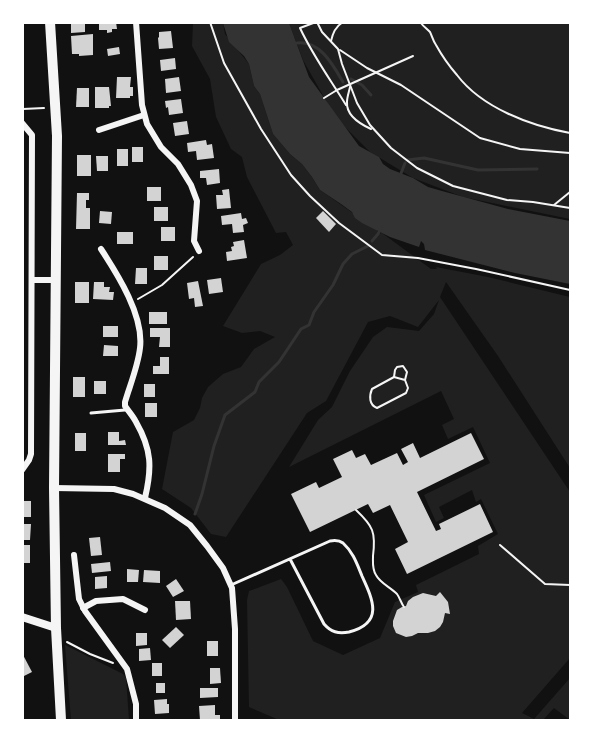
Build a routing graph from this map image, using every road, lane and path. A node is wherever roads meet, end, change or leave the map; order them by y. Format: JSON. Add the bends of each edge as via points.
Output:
{"nodes":[{"id":1,"x":50,"y":22,"type":"edge"},
{"id":2,"x":136,"y":22,"type":"edge"},
{"id":3,"x":210,"y":22,"type":"edge"},
{"id":4,"x":316,"y":22,"type":"edge"},
{"id":5,"x":343,"y":22,"type":"edge"},
{"id":6,"x":420,"y":22,"type":"edge"},
{"id":7,"x":331,"y":41,"type":"junction"},
{"id":8,"x":338,"y":49,"type":"junction"},
{"id":9,"x":413,"y":56,"type":"dead end"},
{"id":10,"x":377,"y":73,"type":"junction"},
{"id":11,"x":350,"y":85,"type":"junction"},
{"id":12,"x":337,"y":90,"type":"junction"},
{"id":13,"x":324,"y":98,"type":"dead end"},
{"id":14,"x":346,"y":105,"type":"junction"},
{"id":15,"x":56,"y":107,"type":"junction"},
{"id":16,"x":144,"y":115,"type":"junction"},
{"id":17,"x":22,"y":118,"type":"edge"},
{"id":18,"x":22,"y":123,"type":"edge"},
{"id":19,"x":99,"y":130,"type":"dead end"},
{"id":20,"x":374,"y":130,"type":"junction"},
{"id":21,"x":570,"y":133,"type":"edge"},
{"id":22,"x":570,"y":153,"type":"edge"},
{"id":23,"x":570,"y":192,"type":"edge"},
{"id":24,"x":554,"y":205,"type":"junction"},
{"id":25,"x":570,"y":208,"type":"edge"},
{"id":26,"x":101,"y":249,"type":"dead end"},
{"id":27,"x":199,"y":251,"type":"joint"},
{"id":28,"x":32,"y":280,"type":"junction"},
{"id":29,"x":56,"y":280,"type":"junction"},
{"id":30,"x":570,"y":290,"type":"edge"},
{"id":31,"x":131,"y":303,"type":"junction"},
{"id":32,"x":394,"y":377,"type":"junction"},
{"id":33,"x":405,"y":380,"type":"junction"},
{"id":34,"x":127,"y":410,"type":"junction"},
{"id":35,"x":91,"y":413,"type":"dead end"},
{"id":36,"x":22,"y":470,"type":"edge"},
{"id":37,"x":54,"y":488,"type":"junction"},
{"id":38,"x":145,"y":498,"type":"junction"},
{"id":39,"x":356,"y":510,"type":"dead end"},
{"id":40,"x":500,"y":545,"type":"dead end"},
{"id":41,"x":75,"y":555,"type":"dead end"},
{"id":42,"x":290,"y":559,"type":"junction"},
{"id":43,"x":231,"y":585,"type":"junction"},
{"id":44,"x":570,"y":585,"type":"edge"},
{"id":45,"x":404,"y":607,"type":"dead end"},
{"id":46,"x":83,"y":608,"type":"junction"},
{"id":47,"x":145,"y":610,"type":"dead end"},
{"id":48,"x":22,"y":617,"type":"edge"},
{"id":49,"x":56,"y":632,"type":"junction"},
{"id":50,"x":127,"y":669,"type":"junction"},
{"id":51,"x":61,"y":720,"type":"edge"},
{"id":52,"x":136,"y":720,"type":"edge"},
{"id":53,"x":235,"y":720,"type":"edge"}],
"edges":[{"from":1,"to":15,"type":"main road"},
{"from":2,"to":16,"type":"street"},
{"from":3,"to":30,"type":"path","via":[[224,63],[261,129],[291,175],[339,223],[382,255],[476,268]]},
{"from":4,"to":7,"type":"path"},
{"from":4,"to":12,"type":"path","via":[[300,28]]},
{"from":5,"to":7,"type":"path"},
{"from":6,"to":21,"type":"path","via":[[471,90],[518,118]]},
{"from":7,"to":8,"type":"path"},
{"from":8,"to":10,"type":"path"},
{"from":8,"to":11,"type":"path"},
{"from":9,"to":10,"type":"path"},
{"from":10,"to":11,"type":"path"},
{"from":10,"to":22,"type":"path","via":[[480,138],[519,149]]},
{"from":11,"to":12,"type":"path"},
{"from":11,"to":14,"type":"path"},
{"from":11,"to":20,"type":"path"},
{"from":12,"to":13,"type":"path"},
{"from":12,"to":14,"type":"path"},
{"from":14,"to":20,"type":"path","via":[[349,113]]},
{"from":15,"to":17,"type":"path","via":[[23,109]]},
{"from":15,"to":29,"type":"main road"},
{"from":16,"to":19,"type":"street"},
{"from":16,"to":27,"type":"street","via":[[161,147],[191,185],[197,201],[194,241]]},
{"from":18,"to":28,"type":"street","via":[[32,135]]},
{"from":20,"to":24,"type":"path","via":[[417,168],[453,186],[507,200]]},
{"from":23,"to":24,"type":"path"},
{"from":24,"to":25,"type":"path"},
{"from":26,"to":31,"type":"street"},
{"from":27,"to":31,"type":"path","via":[[162,285]]},
{"from":28,"to":29,"type":"street"},
{"from":28,"to":36,"type":"street","via":[[31,454]]},
{"from":29,"to":37,"type":"main road"},
{"from":31,"to":34,"type":"street","via":[[140,347],[125,402]]},
{"from":32,"to":33,"type":"path"},
{"from":32,"to":33,"type":"path","via":[[395,370],[403,366],[407,372]]},
{"from":32,"to":33,"type":"path","via":[[372,389],[374,407],[406,393]]},
{"from":34,"to":35,"type":"lane"},
{"from":34,"to":38,"type":"street","via":[[135,419],[149,454]]},
{"from":37,"to":38,"type":"street","via":[[114,489]]},
{"from":37,"to":49,"type":"main road"},
{"from":38,"to":43,"type":"street","via":[[190,525]]},
{"from":39,"to":45,"type":"path","via":[[373,532],[374,572]]},
{"from":40,"to":44,"type":"path","via":[[545,584]]},
{"from":41,"to":46,"type":"street"},
{"from":42,"to":42,"type":"lane","via":[[330,541],[342,542],[352,553],[373,603],[373,614],[365,625],[340,634],[329,630]]},
{"from":42,"to":43,"type":"lane"},
{"from":43,"to":53,"type":"street"},
{"from":46,"to":47,"type":"street","via":[[96,601],[123,599]]},
{"from":46,"to":50,"type":"street"},
{"from":48,"to":49,"type":"street"},
{"from":49,"to":50,"type":"path","via":[[90,654]]},
{"from":49,"to":51,"type":"main road"},
{"from":50,"to":52,"type":"street"}]}
